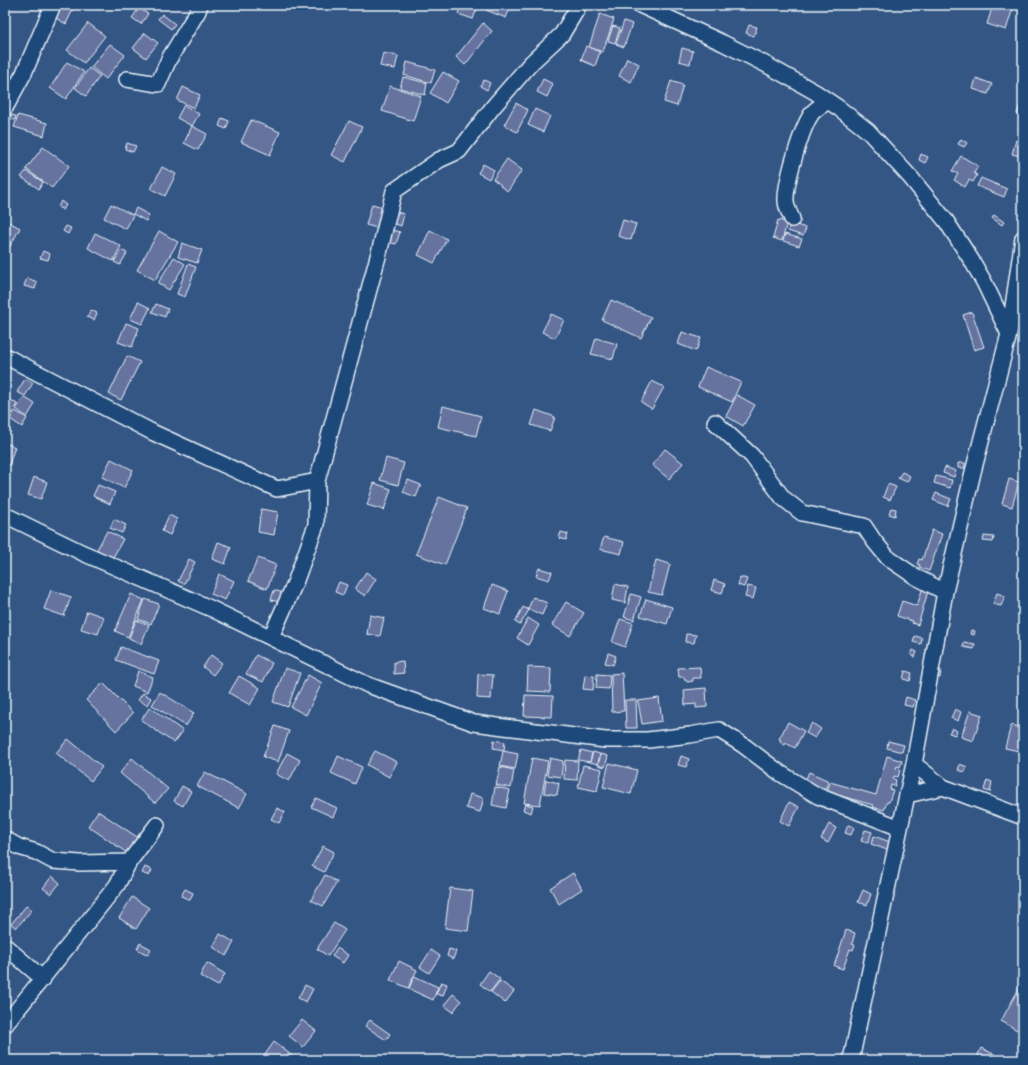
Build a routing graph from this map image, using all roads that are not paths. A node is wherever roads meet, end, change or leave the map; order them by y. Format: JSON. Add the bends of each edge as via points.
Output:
{"nodes":[{"id":1,"x":53,"y":5,"type":"edge"},
{"id":2,"x":200,"y":5,"type":"edge"},
{"id":3,"x":578,"y":5,"type":"edge"},
{"id":4,"x":640,"y":5,"type":"edge"},
{"id":5,"x":127,"y":79,"type":"dead end"},
{"id":6,"x":828,"y":101,"type":"junction"},
{"id":7,"x":5,"y":108,"type":"edge"},
{"id":8,"x":792,"y":219,"type":"dead end"},
{"id":9,"x":1023,"y":238,"type":"edge"},
{"id":10,"x":1009,"y":334,"type":"junction"},
{"id":11,"x":5,"y":356,"type":"edge"},
{"id":12,"x":715,"y":422,"type":"dead end"},
{"id":13,"x":317,"y":481,"type":"junction"},
{"id":14,"x":5,"y":515,"type":"edge"},
{"id":15,"x":945,"y":592,"type":"junction"},
{"id":16,"x":271,"y":637,"type":"junction"},
{"id":17,"x":914,"y":764,"type":"junction"},
{"id":18,"x":943,"y":787,"type":"junction"},
{"id":19,"x":907,"y":795,"type":"junction"},
{"id":20,"x":1023,"y":817,"type":"edge"},
{"id":21,"x":156,"y":825,"type":"dead end"},
{"id":22,"x":900,"y":828,"type":"junction"},
{"id":23,"x":5,"y":839,"type":"edge"},
{"id":24,"x":129,"y":862,"type":"junction"},
{"id":25,"x":5,"y":946,"type":"edge"},
{"id":26,"x":42,"y":979,"type":"junction"},
{"id":27,"x":5,"y":1025,"type":"edge"},
{"id":28,"x":851,"y":1060,"type":"edge"}],
"edges":[{"from":1,"to":7,"type":"street","via":[[24,73]]},
{"from":2,"to":5,"type":"street","via":[[169,59],[158,84]]},
{"from":3,"to":13,"type":"street","via":[[562,34],[531,63],[459,151],[440,160],[394,191]]},
{"from":4,"to":6,"type":"street","via":[[751,57]]},
{"from":6,"to":8,"type":"street","via":[[813,112],[803,131],[795,157],[786,202]]},
{"from":6,"to":10,"type":"street","via":[[868,131],[946,221],[984,282]]},
{"from":9,"to":10,"type":"street"},
{"from":10,"to":15,"type":"street"},
{"from":11,"to":13,"type":"street","via":[[154,433],[277,489]]},
{"from":12,"to":15,"type":"street","via":[[752,456],[783,498],[802,513],[864,526],[888,558]]},
{"from":13,"to":16,"type":"street","via":[[316,525],[295,583]]},
{"from":14,"to":16,"type":"street","via":[[83,553]]},
{"from":15,"to":17,"type":"street"},
{"from":16,"to":22,"type":"street","via":[[368,685],[474,723],[605,740],[648,740],[719,730],[818,796]]},
{"from":17,"to":18,"type":"street"},
{"from":17,"to":19,"type":"street"},
{"from":18,"to":19,"type":"street"},
{"from":18,"to":20,"type":"street"},
{"from":19,"to":22,"type":"street"},
{"from":21,"to":24,"type":"street"},
{"from":22,"to":28,"type":"street"},
{"from":23,"to":24,"type":"street","via":[[53,861]]},
{"from":24,"to":26,"type":"street","via":[[117,885]]},
{"from":25,"to":26,"type":"street"},
{"from":26,"to":27,"type":"street"}]}
